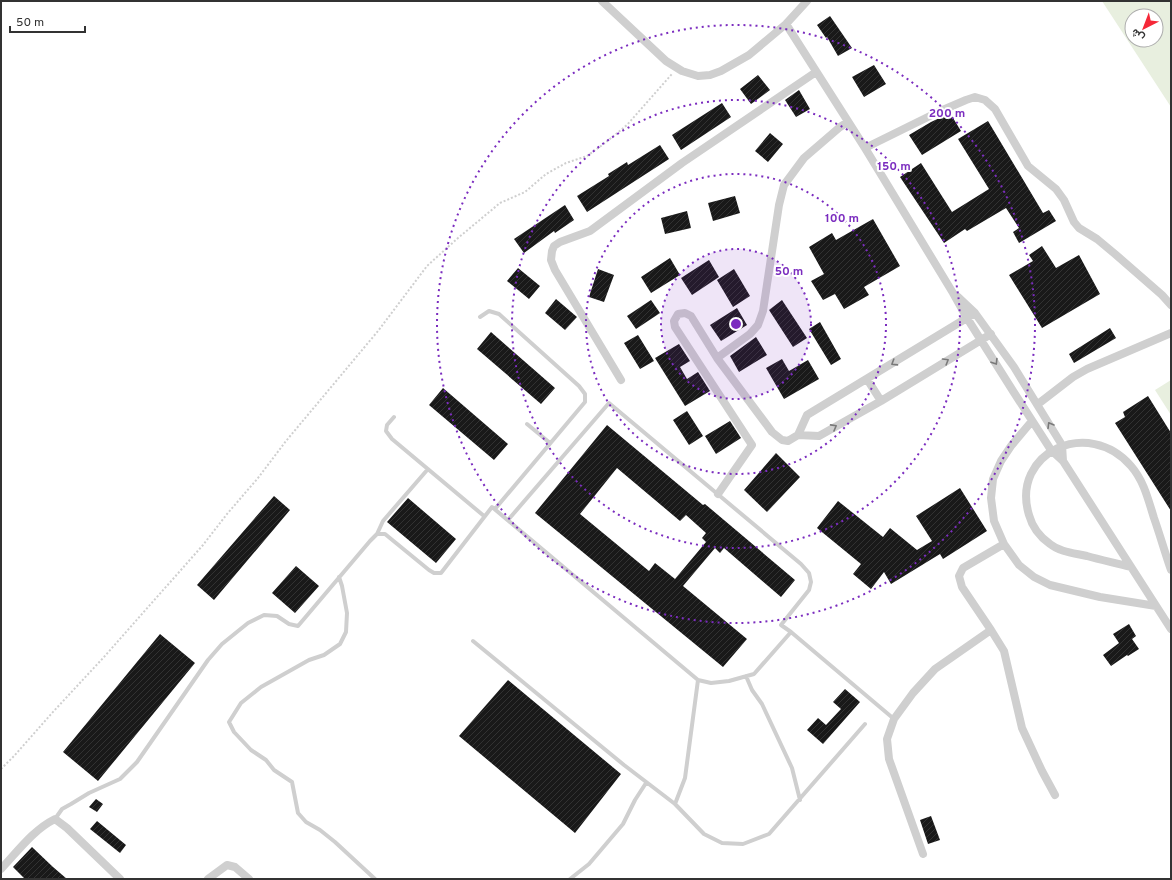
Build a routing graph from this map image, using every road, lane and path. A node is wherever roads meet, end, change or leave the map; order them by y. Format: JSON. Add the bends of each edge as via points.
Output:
{"nodes":[{"id":1,"x":602,"y":1,"type":"edge"},
{"id":2,"x":807,"y":1,"type":"edge"},
{"id":3,"x":786,"y":24,"type":"junction"},
{"id":4,"x":677,"y":68,"type":"junction"},
{"id":5,"x":816,"y":72,"type":"junction"},
{"id":6,"x":848,"y":122,"type":"junction"},
{"id":7,"x":865,"y":148,"type":"junction"},
{"id":8,"x":953,"y":292,"type":"junction"},
{"id":9,"x":1171,"y":305,"type":"edge"},
{"id":10,"x":975,"y":313,"type":"junction"},
{"id":11,"x":480,"y":318,"type":"dead end"},
{"id":12,"x":966,"y":318,"type":"junction"},
{"id":13,"x":1171,"y":333,"type":"edge"},
{"id":14,"x":991,"y":334,"type":"junction"},
{"id":15,"x":981,"y":340,"type":"junction"},
{"id":16,"x":718,"y":358,"type":"junction"},
{"id":17,"x":868,"y":379,"type":"junction"},
{"id":18,"x":621,"y":380,"type":"dead end"},
{"id":19,"x":1024,"y":383,"type":"junction"},
{"id":20,"x":1013,"y":391,"type":"junction"},
{"id":21,"x":881,"y":401,"type":"junction"},
{"id":22,"x":1038,"y":404,"type":"junction"},
{"id":23,"x":394,"y":416,"type":"dead end"},
{"id":24,"x":1032,"y":422,"type":"junction"},
{"id":25,"x":527,"y":424,"type":"dead end"},
{"id":26,"x":798,"y":435,"type":"junction"},
{"id":27,"x":550,"y":443,"type":"junction"},
{"id":28,"x":1063,"y":461,"type":"junction"},
{"id":29,"x":428,"y":469,"type":"junction"},
{"id":30,"x":718,"y":494,"type":"junction"},
{"id":31,"x":495,"y":509,"type":"junction"},
{"id":32,"x":484,"y":516,"type":"junction"},
{"id":33,"x":508,"y":520,"type":"junction"},
{"id":34,"x":377,"y":534,"type":"junction"},
{"id":35,"x":1004,"y":544,"type":"junction"},
{"id":36,"x":1131,"y":567,"type":"junction"},
{"id":37,"x":1171,"y":570,"type":"edge"},
{"id":38,"x":339,"y":577,"type":"junction"},
{"id":39,"x":1156,"y":606,"type":"junction"},
{"id":40,"x":1171,"y":629,"type":"edge"},
{"id":41,"x":991,"y":630,"type":"junction"},
{"id":42,"x":791,"y":632,"type":"junction"},
{"id":43,"x":472,"y":641,"type":"dead end"},
{"id":44,"x":746,"y":676,"type":"junction"},
{"id":45,"x":698,"y":680,"type":"junction"},
{"id":46,"x":894,"y":719,"type":"junction"},
{"id":47,"x":865,"y":724,"type":"dead end"},
{"id":48,"x":1,"y":769,"type":"edge"},
{"id":49,"x":646,"y":783,"type":"junction"},
{"id":50,"x":1055,"y":795,"type":"dead end"},
{"id":51,"x":800,"y":800,"type":"junction"},
{"id":52,"x":675,"y":804,"type":"junction"},
{"id":53,"x":55,"y":819,"type":"junction"},
{"id":54,"x":923,"y":854,"type":"dead end"},
{"id":55,"x":1,"y":869,"type":"edge"},
{"id":56,"x":120,"y":879,"type":"edge"},
{"id":57,"x":208,"y":879,"type":"edge"},
{"id":58,"x":249,"y":879,"type":"edge"},
{"id":59,"x":375,"y":879,"type":"edge"},
{"id":60,"x":570,"y":879,"type":"edge"}],
"edges":[{"from":1,"to":4,"type":"street","via":[[666,61]]},
{"from":2,"to":3,"type":"street"},
{"from":3,"to":4,"type":"street","via":[[749,55],[721,71],[698,76]]},
{"from":3,"to":5,"type":"street"},
{"from":4,"to":48,"type":"path","via":[[627,125],[605,143],[587,156],[552,170],[525,192],[500,203],[427,266],[378,331],[203,545]]},
{"from":5,"to":6,"type":"street"},
{"from":5,"to":18,"type":"street","via":[[682,163],[590,231],[554,246],[551,260],[555,270]]},
{"from":6,"to":7,"type":"street"},
{"from":6,"to":16,"type":"street","via":[[804,158],[784,185],[763,311],[758,325]]},
{"from":7,"to":8,"type":"street"},
{"from":7,"to":9,"type":"street","via":[[966,100],[975,97],[985,100],[995,109],[1028,166],[1056,189],[1079,228],[1115,254]]},
{"from":8,"to":10,"type":"street"},
{"from":8,"to":12,"type":"street"},
{"from":10,"to":12,"type":"street"},
{"from":10,"to":14,"type":"street"},
{"from":11,"to":27,"type":"lane","via":[[489,311],[499,314],[579,386],[584,394],[585,402]]},
{"from":12,"to":15,"type":"street"},
{"from":12,"to":17,"type":"street","one_way":true},
{"from":13,"to":22,"type":"street","via":[[1087,370]]},
{"from":14,"to":15,"type":"street"},
{"from":14,"to":19,"type":"street"},
{"from":15,"to":20,"type":"street","one_way":true},
{"from":21,"to":15,"type":"street","one_way":true},
{"from":16,"to":26,"type":"street","via":[[772,432],[782,440],[788,441]]},
{"from":16,"to":30,"type":"street","via":[[691,316],[685,313],[678,314],[674,321],[675,327],[752,445]]},
{"from":17,"to":21,"type":"street"},
{"from":17,"to":26,"type":"street","via":[[808,415]]},
{"from":19,"to":20,"type":"street"},
{"from":19,"to":22,"type":"street"},
{"from":20,"to":24,"type":"street"},
{"from":26,"to":21,"type":"street","one_way":true,"via":[[819,436]]},
{"from":28,"to":22,"type":"street","one_way":true,"via":[[1062,445]]},
{"from":23,"to":29,"type":"lane","via":[[386,431]]},
{"from":24,"to":28,"type":"street","via":[[1051,450]]},
{"from":24,"to":35,"type":"street","via":[[1005,456],[994,479],[991,498],[994,521]]},
{"from":25,"to":27,"type":"lane"},
{"from":27,"to":31,"type":"lane"},
{"from":28,"to":36,"type":"street"},
{"from":29,"to":32,"type":"lane"},
{"from":29,"to":34,"type":"lane","via":[[383,521]]},
{"from":30,"to":33,"type":"lane","via":[[609,403]]},
{"from":30,"to":42,"type":"lane","via":[[809,573],[809,590],[782,625]]},
{"from":31,"to":32,"type":"lane","via":[[492,507]]},
{"from":31,"to":33,"type":"lane"},
{"from":32,"to":34,"type":"lane","via":[[441,573],[429,570],[385,534]]},
{"from":33,"to":45,"type":"lane"},
{"from":34,"to":38,"type":"lane"},
{"from":35,"to":39,"type":"street","via":[[1019,565],[1050,585],[1100,598]]},
{"from":35,"to":41,"type":"street","via":[[963,568],[959,576],[962,587]]},
{"from":36,"to":37,"type":"street","via":[[1064,551],[1050,544],[1039,534],[1026,505],[1027,488],[1040,461],[1056,448],[1069,443],[1099,444],[1121,455],[1132,466],[1143,484]]},
{"from":36,"to":39,"type":"street"},
{"from":38,"to":53,"type":"lane","via":[[298,626],[289,624],[277,616],[264,615],[248,623],[222,644],[208,660],[137,762],[120,779],[71,804]]},
{"from":38,"to":59,"type":"lane","via":[[347,613],[346,632],[340,644],[324,655],[309,660],[261,687],[241,703],[229,722],[234,732],[251,750],[292,782],[298,813],[302,818],[335,842]]},
{"from":39,"to":40,"type":"street"},
{"from":41,"to":46,"type":"street","via":[[935,669]]},
{"from":41,"to":50,"type":"street","via":[[1004,651],[1022,728]]},
{"from":42,"to":44,"type":"lane","via":[[754,674]]},
{"from":42,"to":46,"type":"lane"},
{"from":43,"to":49,"type":"lane"},
{"from":44,"to":45,"type":"lane","via":[[711,683]]},
{"from":44,"to":51,"type":"lane","via":[[792,768]]},
{"from":45,"to":52,"type":"lane","via":[[685,778]]},
{"from":46,"to":54,"type":"street","via":[[887,739],[889,759]]},
{"from":47,"to":51,"type":"lane"},
{"from":49,"to":52,"type":"lane"},
{"from":49,"to":60,"type":"lane","via":[[623,824],[589,864]]},
{"from":51,"to":52,"type":"lane","via":[[768,834],[743,844],[722,843],[704,834]]},
{"from":53,"to":55,"type":"street","via":[[35,832]]},
{"from":53,"to":56,"type":"street"},
{"from":57,"to":58,"type":"street","via":[[227,864],[235,867]]}]}
